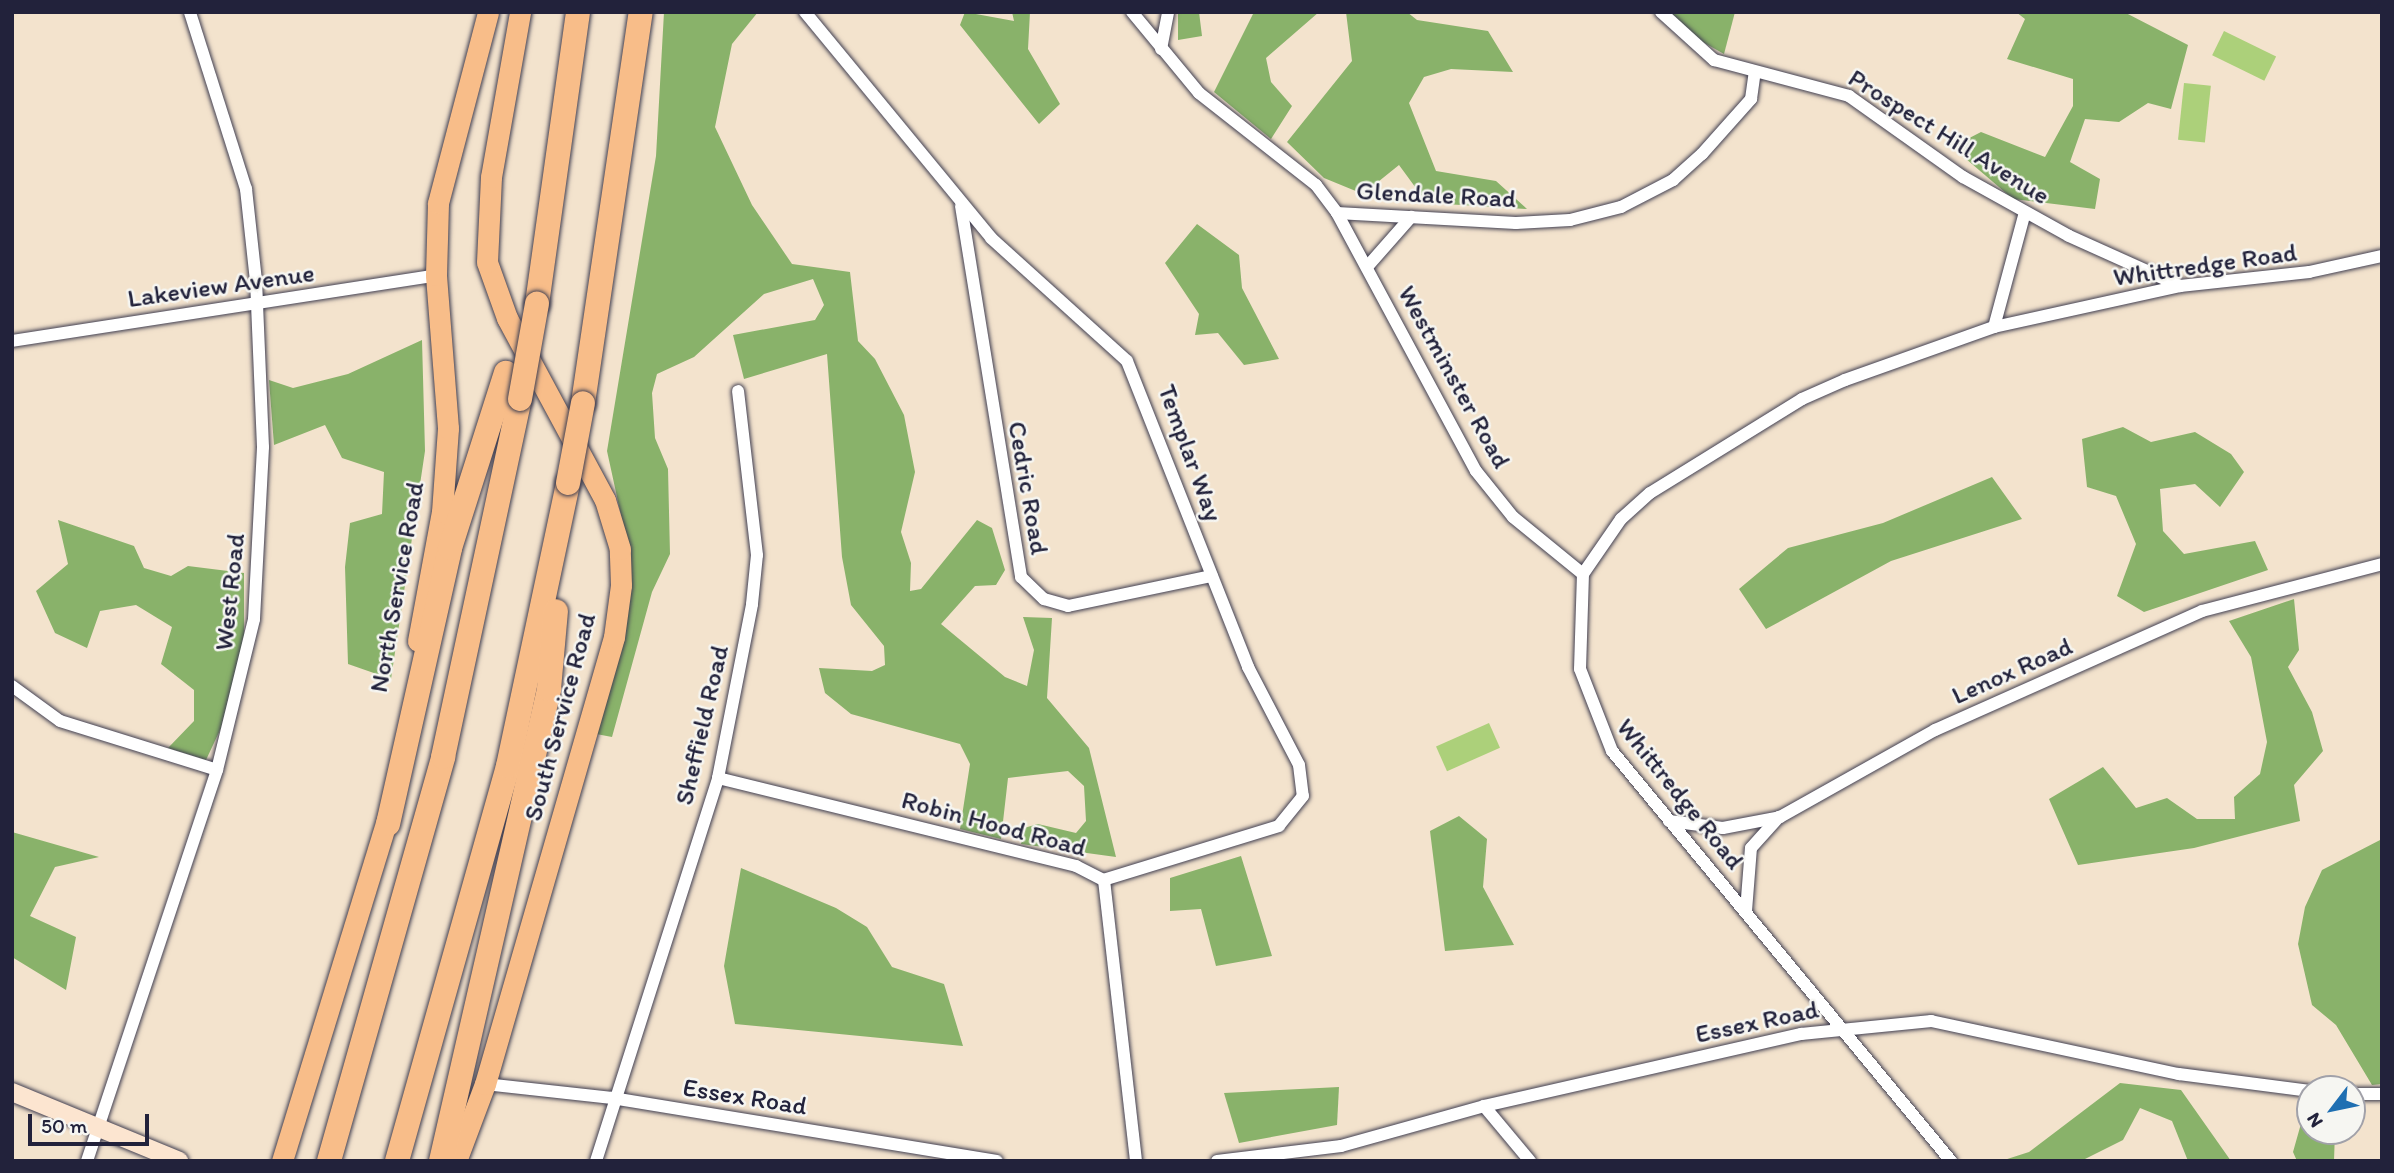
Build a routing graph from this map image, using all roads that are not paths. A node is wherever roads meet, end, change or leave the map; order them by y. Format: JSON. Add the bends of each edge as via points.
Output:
{"nodes":[{"id":1,"x":190,"y":12,"type":"edge"},
{"id":2,"x":488,"y":12,"type":"edge"},
{"id":3,"x":520,"y":12,"type":"edge"},
{"id":4,"x":578,"y":12,"type":"edge"},
{"id":5,"x":641,"y":12,"type":"edge"},
{"id":6,"x":805,"y":12,"type":"edge"},
{"id":7,"x":1132,"y":12,"type":"edge"},
{"id":8,"x":1168,"y":12,"type":"edge"},
{"id":9,"x":1661,"y":12,"type":"edge"},
{"id":10,"x":1161,"y":49,"type":"junction"},
{"id":11,"x":1755,"y":72,"type":"junction"},
{"id":12,"x":961,"y":205,"type":"junction"},
{"id":13,"x":2025,"y":212,"type":"junction"},
{"id":14,"x":1337,"y":213,"type":"junction"},
{"id":15,"x":1411,"y":217,"type":"junction"},
{"id":16,"x":2382,"y":256,"type":"edge"},
{"id":17,"x":1367,"y":268,"type":"junction"},
{"id":18,"x":436,"y":275,"type":"junction"},
{"id":19,"x":2180,"y":286,"type":"junction"},
{"id":20,"x":537,"y":303,"type":"junction"},
{"id":21,"x":258,"y":307,"type":"junction"},
{"id":22,"x":1994,"y":327,"type":"junction"},
{"id":23,"x":12,"y":341,"type":"edge"},
{"id":24,"x":738,"y":391,"type":"dead end"},
{"id":25,"x":568,"y":483,"type":"junction"},
{"id":26,"x":2382,"y":564,"type":"edge"},
{"id":27,"x":1583,"y":574,"type":"junction"},
{"id":28,"x":1212,"y":576,"type":"junction"},
{"id":29,"x":12,"y":686,"type":"edge"},
{"id":30,"x":217,"y":770,"type":"junction"},
{"id":31,"x":718,"y":778,"type":"junction"},
{"id":32,"x":1780,"y":817,"type":"junction"},
{"id":33,"x":1669,"y":821,"type":"junction"},
{"id":34,"x":388,"y":824,"type":"junction"},
{"id":35,"x":1104,"y":880,"type":"junction"},
{"id":36,"x":1746,"y":911,"type":"junction"},
{"id":37,"x":1838,"y":1029,"type":"junction"},
{"id":38,"x":485,"y":1084,"type":"junction"},
{"id":39,"x":2296,"y":1089,"type":"edge"},
{"id":40,"x":12,"y":1092,"type":"edge"},
{"id":41,"x":612,"y":1098,"type":"junction"},
{"id":42,"x":1483,"y":1106,"type":"junction"},
{"id":43,"x":97,"y":1127,"type":"junction"},
{"id":44,"x":87,"y":1161,"type":"edge"},
{"id":45,"x":179,"y":1161,"type":"edge"},
{"id":46,"x":282,"y":1161,"type":"edge"},
{"id":47,"x":329,"y":1161,"type":"edge"},
{"id":48,"x":397,"y":1161,"type":"edge"},
{"id":49,"x":441,"y":1161,"type":"edge"},
{"id":50,"x":456,"y":1161,"type":"edge"},
{"id":51,"x":596,"y":1161,"type":"edge"},
{"id":52,"x":997,"y":1161,"type":"edge"},
{"id":53,"x":1136,"y":1161,"type":"edge"},
{"id":54,"x":1217,"y":1161,"type":"edge"},
{"id":55,"x":1530,"y":1161,"type":"edge"},
{"id":56,"x":1951,"y":1161,"type":"edge"}],
"edges":[{"from":1,"to":21,"type":"street","name":"West Road","via":[[246,189]]},
{"from":2,"to":18,"type":"main road","name":"North Service Road","via":[[442,175]]},
{"from":3,"to":38,"type":"main road","name":"South Service Road","via":[[491,177],[487,262],[507,318],[605,500],[620,549],[621,585],[614,637]]},
{"from":4,"to":20,"type":"highway"},
{"from":5,"to":25,"type":"highway","bridge":true},
{"from":6,"to":12,"type":"street","name":"Templar Way"},
{"from":7,"to":10,"type":"street","name":"Glendale Road"},
{"from":8,"to":10,"type":"street"},
{"from":9,"to":11,"type":"street","name":"Prospect Hill Avenue","via":[[1714,60]]},
{"from":10,"to":14,"type":"street","name":"Glendale Road","via":[[1199,93],[1316,185]]},
{"from":11,"to":13,"type":"street","name":"Prospect Hill Avenue","via":[[1849,96]]},
{"from":11,"to":15,"type":"street","name":"Glendale Road","via":[[1751,99],[1702,154],[1673,180],[1621,207],[1570,220],[1516,223]]},
{"from":12,"to":28,"type":"street","name":"Templar Way","via":[[1127,361]]},
{"from":12,"to":28,"type":"street","name":"Cedric Road","via":[[1021,577],[1044,599],[1068,606]]},
{"from":13,"to":19,"type":"street","name":"Prospect Hill Avenue"},
{"from":13,"to":22,"type":"street"},
{"from":14,"to":15,"type":"street","name":"Glendale Road"},
{"from":14,"to":17,"type":"street","name":"Westminster Road"},
{"from":15,"to":17,"type":"street"},
{"from":16,"to":19,"type":"street","name":"Whittredge Road","via":[[2309,272]]},
{"from":17,"to":27,"type":"street","name":"Westminster Road","via":[[1476,471],[1513,517]]},
{"from":18,"to":21,"type":"street","name":"Lakeview Avenue"},
{"from":18,"to":34,"type":"main road","name":"North Service Road","via":[[448,428],[442,512]]},
{"from":19,"to":22,"type":"street","name":"Whittredge Road"},
{"from":20,"to":34,"type":"highway","bridge":true,"via":[[506,373],[450,548]]},
{"from":20,"to":47,"type":"highway","bridge":true,"via":[[443,757]]},
{"from":21,"to":23,"type":"street","name":"Lakeview Avenue","via":[[68,328]]},
{"from":21,"to":30,"type":"street","name":"West Road","via":[[263,447],[254,619]]},
{"from":22,"to":27,"type":"street","name":"Whittredge Road","via":[[1802,398],[1650,492],[1621,519]]},
{"from":24,"to":31,"type":"street","name":"Sheffield Road","via":[[757,555]]},
{"from":25,"to":48,"type":"highway","via":[[508,766]]},
{"from":25,"to":49,"type":"highway","via":[[549,689]]},
{"from":26,"to":32,"type":"street","name":"Lenox Road","via":[[2202,611],[1935,730]]},
{"from":27,"to":33,"type":"street","name":"Whittredge Road","via":[[1577,636],[1586,694],[1612,751]]},
{"from":28,"to":35,"type":"street","name":"Templar Way","via":[[1248,667],[1289,743],[1303,796],[1289,818],[1267,832]]},
{"from":29,"to":30,"type":"street","via":[[60,721]]},
{"from":30,"to":43,"type":"street","name":"West Road"},
{"from":31,"to":35,"type":"street","name":"Robin Hood Road","via":[[1076,866]]},
{"from":31,"to":41,"type":"street","name":"Sheffield Road"},
{"from":32,"to":33,"type":"street","name":"Lenox Road","via":[[1723,828]]},
{"from":32,"to":36,"type":"street","via":[[1751,848]]},
{"from":33,"to":36,"type":"street","name":"Whittredge Road"},
{"from":34,"to":46,"type":"main road","name":"North Service Road"},
{"from":35,"to":53,"type":"street","name":"Robin Hood Road"},
{"from":36,"to":37,"type":"street","name":"Whittredge Road"},
{"from":37,"to":39,"type":"street","name":"Essex Road","via":[[1931,1021],[2179,1074]]},
{"from":37,"to":42,"type":"street","name":"Essex Road"},
{"from":37,"to":56,"type":"street","name":"Whittredge Road"},
{"from":38,"to":41,"type":"street","name":"Essex Road"},
{"from":38,"to":50,"type":"main road","name":"South Service Road"},
{"from":40,"to":43,"type":"street"},
{"from":41,"to":51,"type":"street","name":"Sheffield Road"},
{"from":41,"to":52,"type":"street","name":"Essex Road"},
{"from":42,"to":54,"type":"street","name":"Essex Road","via":[[1341,1146]]},
{"from":42,"to":55,"type":"street"},
{"from":43,"to":44,"type":"street","name":"West Road"},
{"from":43,"to":45,"type":"street"}]}
